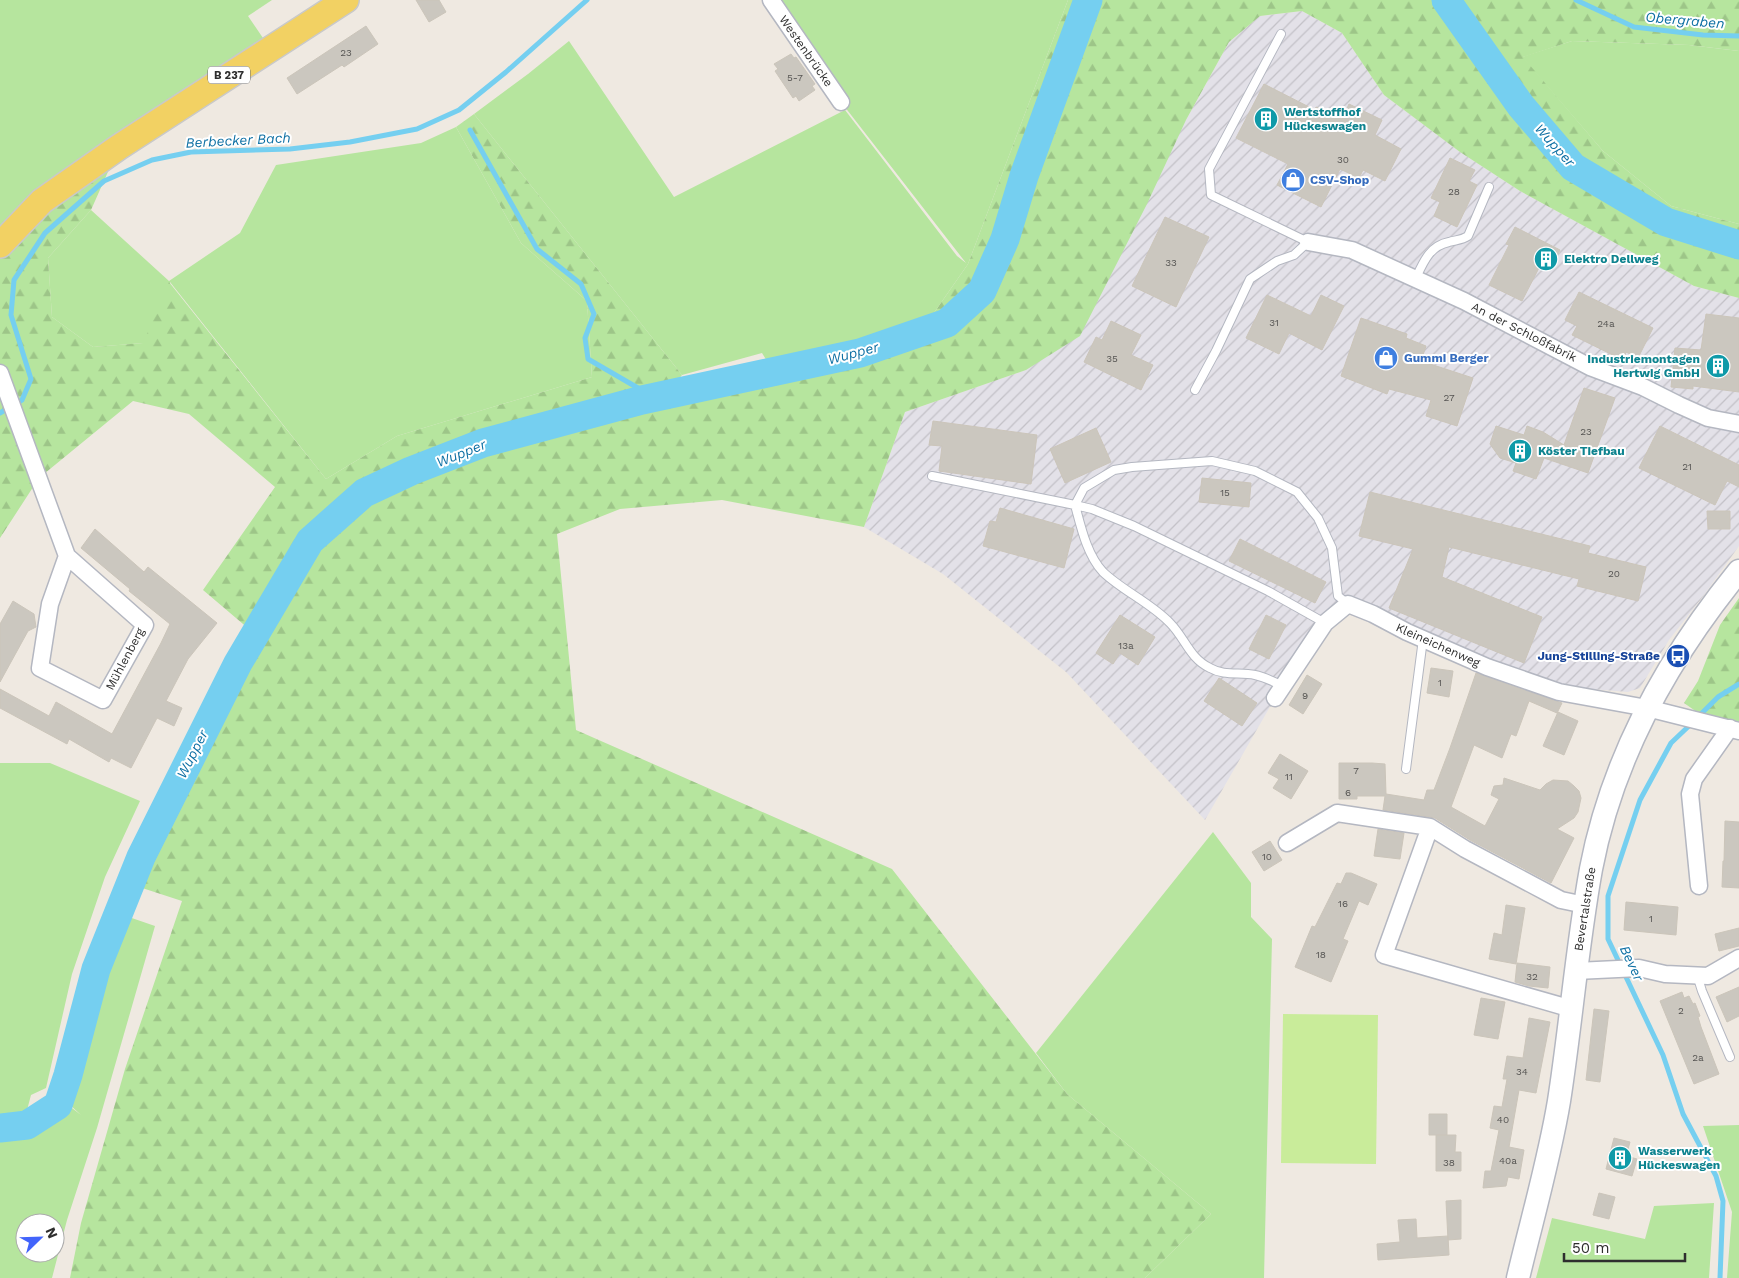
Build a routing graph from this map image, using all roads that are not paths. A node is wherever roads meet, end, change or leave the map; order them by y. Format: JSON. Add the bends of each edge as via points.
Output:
{"nodes":[{"id":1,"x":346,"y":0,"type":"edge"},
{"id":2,"x":771,"y":0,"type":"edge"},
{"id":3,"x":1281,"y":34,"type":"dead end"},
{"id":4,"x":841,"y":102,"type":"dead end"},
{"id":5,"x":1489,"y":187,"type":"dead end"},
{"id":6,"x":1308,"y":242,"type":"junction"},
{"id":7,"x":0,"y":245,"type":"edge"},
{"id":8,"x":1415,"y":280,"type":"junction"},
{"id":9,"x":0,"y":373,"type":"edge"},
{"id":10,"x":1195,"y":390,"type":"dead end"},
{"id":11,"x":1739,"y":424,"type":"edge"},
{"id":12,"x":932,"y":476,"type":"dead end"},
{"id":13,"x":1075,"y":505,"type":"junction"},
{"id":14,"x":67,"y":556,"type":"junction"},
{"id":15,"x":1739,"y":572,"type":"edge"},
{"id":16,"x":1348,"y":604,"type":"junction"},
{"id":17,"x":1325,"y":623,"type":"junction"},
{"id":18,"x":1424,"y":639,"type":"junction"},
{"id":19,"x":1279,"y":692,"type":"joint"},
{"id":20,"x":1647,"y":708,"type":"junction"},
{"id":21,"x":1728,"y":727,"type":"edge"},
{"id":22,"x":1406,"y":769,"type":"dead end"},
{"id":23,"x":1430,"y":827,"type":"junction"},
{"id":24,"x":1287,"y":843,"type":"dead end"},
{"id":25,"x":1699,"y":886,"type":"dead end"},
{"id":26,"x":1585,"y":905,"type":"junction"},
{"id":27,"x":1739,"y":958,"type":"edge"},
{"id":28,"x":1576,"y":971,"type":"junction"},
{"id":29,"x":1697,"y":976,"type":"junction"},
{"id":30,"x":1572,"y":1008,"type":"junction"},
{"id":31,"x":1730,"y":1057,"type":"dead end"},
{"id":32,"x":1518,"y":1278,"type":"edge"}],
"edges":[{"from":1,"to":7,"type":"main road","number":"B 237","via":[[119,147],[42,201]]},
{"from":2,"to":4,"type":"street","name":"Westenbrücke"},
{"from":3,"to":6,"type":"lane","via":[[1209,169],[1210,195]]},
{"from":5,"to":8,"type":"lane","via":[[1468,236],[1432,250]]},
{"from":6,"to":8,"type":"street","name":"An der Schloßfabrik","via":[[1352,250]]},
{"from":6,"to":10,"type":"lane","via":[[1294,254],[1250,279]]},
{"from":8,"to":11,"type":"street","name":"An der Schloßfabrik","via":[[1464,301],[1590,367],[1642,386],[1701,415]]},
{"from":9,"to":14,"type":"street","name":"Mühlenberg"},
{"from":12,"to":13,"type":"lane"},
{"from":13,"to":16,"type":"lane","via":[[1084,488],[1114,470],[1212,461],[1255,471],[1297,492],[1318,518],[1332,548],[1338,596]]},
{"from":13,"to":17,"type":"lane","via":[[1134,526],[1268,591]]},
{"from":13,"to":19,"type":"lane","via":[[1085,538],[1103,571],[1168,620],[1194,657],[1210,669],[1223,673],[1255,675]]},
{"from":14,"to":14,"type":"street","name":"Mühlenberg","via":[[50,604],[40,668],[103,700],[145,624]]},
{"from":15,"to":20,"type":"street","name":"Bevertalstraße","via":[[1690,637]]},
{"from":16,"to":17,"type":"street"},
{"from":16,"to":18,"type":"street","name":"Kleineichenweg"},
{"from":17,"to":19,"type":"street"},
{"from":18,"to":20,"type":"street","name":"Kleineichenweg","via":[[1487,667],[1559,692]]},
{"from":18,"to":22,"type":"lane"},
{"from":20,"to":21,"type":"street"},
{"from":20,"to":26,"type":"street","name":"Bevertalstraße","via":[[1606,810]]},
{"from":21,"to":25,"type":"street","via":[[1694,780],[1690,794]]},
{"from":23,"to":24,"type":"street","via":[[1337,813]]},
{"from":23,"to":26,"type":"street","via":[[1561,900]]},
{"from":23,"to":30,"type":"street","via":[[1384,956]]},
{"from":26,"to":28,"type":"street","name":"Bevertalstraße"},
{"from":27,"to":29,"type":"street","via":[[1708,976]]},
{"from":28,"to":29,"type":"street","via":[[1639,968]]},
{"from":28,"to":30,"type":"street","name":"Bevertalstraße"},
{"from":29,"to":31,"type":"lane"},
{"from":30,"to":32,"type":"street","name":"Bevertalstraße","via":[[1554,1126]]}]}
